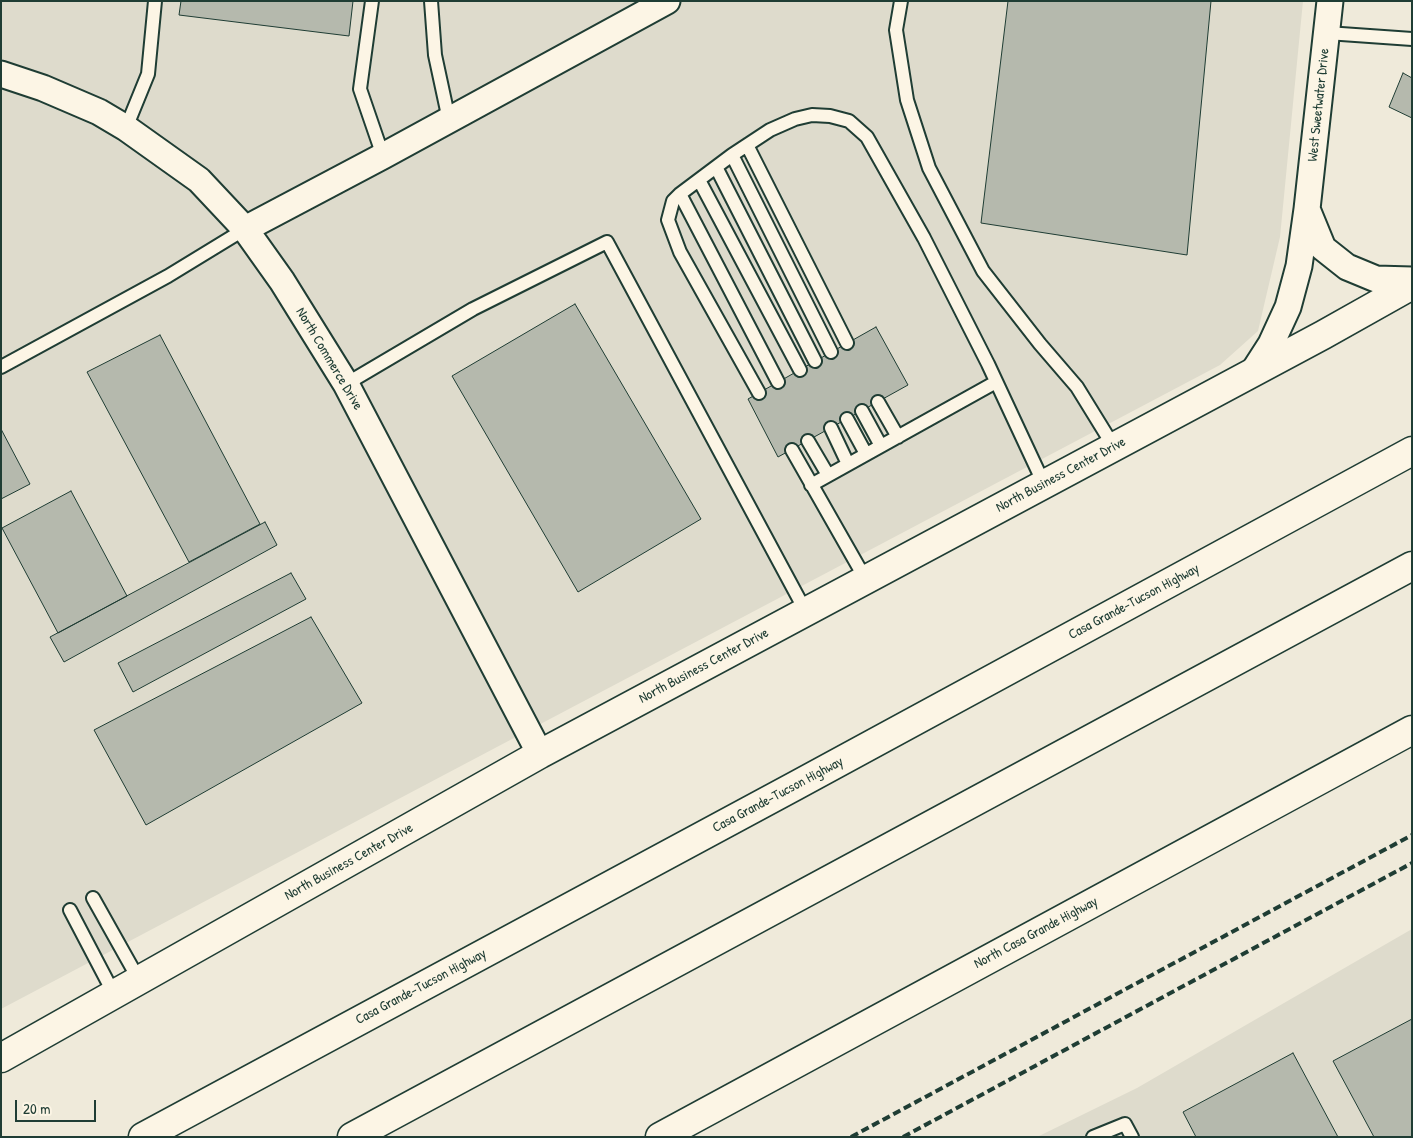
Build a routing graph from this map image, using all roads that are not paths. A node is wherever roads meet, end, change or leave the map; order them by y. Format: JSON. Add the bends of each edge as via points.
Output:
{"nodes":[{"id":1,"x":155,"y":1,"type":"edge"},
{"id":2,"x":372,"y":1,"type":"edge"},
{"id":3,"x":431,"y":1,"type":"edge"},
{"id":4,"x":667,"y":1,"type":"edge"},
{"id":5,"x":901,"y":1,"type":"edge"},
{"id":6,"x":1330,"y":1,"type":"edge"},
{"id":7,"x":1327,"y":34,"type":"junction"},
{"id":8,"x":1412,"y":39,"type":"edge"},
{"id":9,"x":1,"y":74,"type":"edge"},
{"id":10,"x":449,"y":120,"type":"junction"},
{"id":11,"x":126,"y":128,"type":"junction"},
{"id":12,"x":747,"y":145,"type":"junction"},
{"id":13,"x":732,"y":155,"type":"junction"},
{"id":14,"x":383,"y":156,"type":"junction"},
{"id":15,"x":716,"y":167,"type":"junction"},
{"id":16,"x":699,"y":180,"type":"junction"},
{"id":17,"x":680,"y":194,"type":"junction"},
{"id":18,"x":1307,"y":209,"type":"junction"},
{"id":19,"x":245,"y":229,"type":"junction"},
{"id":20,"x":1412,"y":280,"type":"edge"},
{"id":21,"x":1412,"y":285,"type":"edge"},
{"id":22,"x":847,"y":343,"type":"dead end"},
{"id":23,"x":831,"y":352,"type":"dead end"},
{"id":24,"x":815,"y":361,"type":"dead end"},
{"id":25,"x":1,"y":367,"type":"edge"},
{"id":26,"x":800,"y":370,"type":"dead end"},
{"id":27,"x":1253,"y":372,"type":"junction"},
{"id":28,"x":778,"y":382,"type":"dead end"},
{"id":29,"x":996,"y":382,"type":"junction"},
{"id":30,"x":346,"y":384,"type":"junction"},
{"id":31,"x":759,"y":393,"type":"dead end"},
{"id":32,"x":878,"y":402,"type":"dead end"},
{"id":33,"x":862,"y":411,"type":"dead end"},
{"id":34,"x":846,"y":420,"type":"dead end"},
{"id":35,"x":831,"y":428,"type":"dead end"},
{"id":36,"x":898,"y":436,"type":"junction"},
{"id":37,"x":808,"y":441,"type":"dead end"},
{"id":38,"x":881,"y":446,"type":"junction"},
{"id":39,"x":1114,"y":446,"type":"junction"},
{"id":40,"x":792,"y":450,"type":"dead end"},
{"id":41,"x":1412,"y":452,"type":"edge"},
{"id":42,"x":866,"y":454,"type":"junction"},
{"id":43,"x":848,"y":464,"type":"junction"},
{"id":44,"x":828,"y":475,"type":"junction"},
{"id":45,"x":1044,"y":484,"type":"junction"},
{"id":46,"x":811,"y":485,"type":"junction"},
{"id":47,"x":1412,"y":566,"type":"edge"},
{"id":48,"x":866,"y":580,"type":"junction"},
{"id":49,"x":806,"y":612,"type":"junction"},
{"id":50,"x":1412,"y":730,"type":"edge"},
{"id":51,"x":540,"y":754,"type":"junction"},
{"id":52,"x":93,"y":898,"type":"dead end"},
{"id":53,"x":70,"y":910,"type":"dead end"},
{"id":54,"x":139,"y":980,"type":"junction"},
{"id":55,"x":114,"y":994,"type":"junction"},
{"id":56,"x":1,"y":1058,"type":"edge"},
{"id":57,"x":143,"y":1137,"type":"edge"},
{"id":58,"x":352,"y":1137,"type":"edge"},
{"id":59,"x":660,"y":1137,"type":"edge"},
{"id":60,"x":1094,"y":1137,"type":"edge"},
{"id":61,"x":1132,"y":1137,"type":"edge"}],
"edges":[{"from":1,"to":11,"type":"lane","via":[[148,74]]},
{"from":2,"to":14,"type":"lane","via":[[360,89]]},
{"from":3,"to":10,"type":"lane","via":[[435,55]]},
{"from":4,"to":10,"type":"street"},
{"from":5,"to":39,"type":"lane","via":[[896,30],[907,100],[929,168],[983,271],[1077,387]]},
{"from":6,"to":7,"type":"street","name":"West Sweetwater Drive"},
{"from":7,"to":8,"type":"lane"},
{"from":7,"to":18,"type":"street","name":"West Sweetwater Drive"},
{"from":9,"to":11,"type":"street","name":"North Commerce Drive","via":[[99,112]]},
{"from":10,"to":14,"type":"street"},
{"from":11,"to":19,"type":"street","name":"North Commerce Drive","via":[[199,180]]},
{"from":12,"to":13,"type":"lane"},
{"from":12,"to":22,"type":"lane"},
{"from":12,"to":29,"type":"lane","via":[[770,130],[812,115],[849,122],[867,138],[924,238]]},
{"from":13,"to":15,"type":"lane"},
{"from":13,"to":23,"type":"lane"},
{"from":14,"to":19,"type":"street"},
{"from":15,"to":16,"type":"lane"},
{"from":15,"to":24,"type":"lane"},
{"from":16,"to":17,"type":"lane"},
{"from":16,"to":26,"type":"lane"},
{"from":17,"to":28,"type":"lane"},
{"from":17,"to":31,"type":"lane","via":[[673,200],[668,220],[680,252]]},
{"from":18,"to":20,"type":"street","via":[[1323,248],[1347,267],[1376,279]]},
{"from":18,"to":27,"type":"street","name":"West Sweetwater Drive","via":[[1299,266],[1288,308]]},
{"from":19,"to":25,"type":"lane","via":[[168,276]]},
{"from":19,"to":30,"type":"street","name":"North Commerce Drive","via":[[282,281]]},
{"from":21,"to":27,"type":"main road","name":"North Business Center Drive"},
{"from":27,"to":39,"type":"main road","name":"North Business Center Drive"},
{"from":29,"to":36,"type":"lane"},
{"from":29,"to":45,"type":"lane"},
{"from":30,"to":49,"type":"lane","via":[[473,309],[607,242]]},
{"from":30,"to":51,"type":"street","name":"North Commerce Drive"},
{"from":32,"to":36,"type":"lane"},
{"from":33,"to":38,"type":"lane"},
{"from":34,"to":42,"type":"lane"},
{"from":35,"to":43,"type":"lane"},
{"from":36,"to":38,"type":"lane"},
{"from":37,"to":44,"type":"lane"},
{"from":38,"to":42,"type":"lane"},
{"from":39,"to":45,"type":"main road","name":"North Business Center Drive"},
{"from":40,"to":46,"type":"lane"},
{"from":41,"to":57,"type":"main road","name":"Casa Grande-Tucson Highway"},
{"from":42,"to":43,"type":"lane"},
{"from":43,"to":44,"type":"lane"},
{"from":44,"to":46,"type":"lane"},
{"from":45,"to":48,"type":"main road","name":"North Business Center Drive"},
{"from":46,"to":48,"type":"lane"},
{"from":47,"to":58,"type":"main road"},
{"from":48,"to":49,"type":"main road","name":"North Business Center Drive"},
{"from":49,"to":51,"type":"main road","name":"North Business Center Drive"},
{"from":50,"to":59,"type":"main road","name":"North Casa Grande Highway"},
{"from":51,"to":54,"type":"main road","name":"North Business Center Drive"},
{"from":52,"to":54,"type":"lane"},
{"from":53,"to":55,"type":"lane"},
{"from":54,"to":55,"type":"main road","name":"North Business Center Drive"},
{"from":55,"to":56,"type":"main road","name":"North Business Center Drive"},
{"from":60,"to":61,"type":"lane","via":[[1125,1124]]}]}
